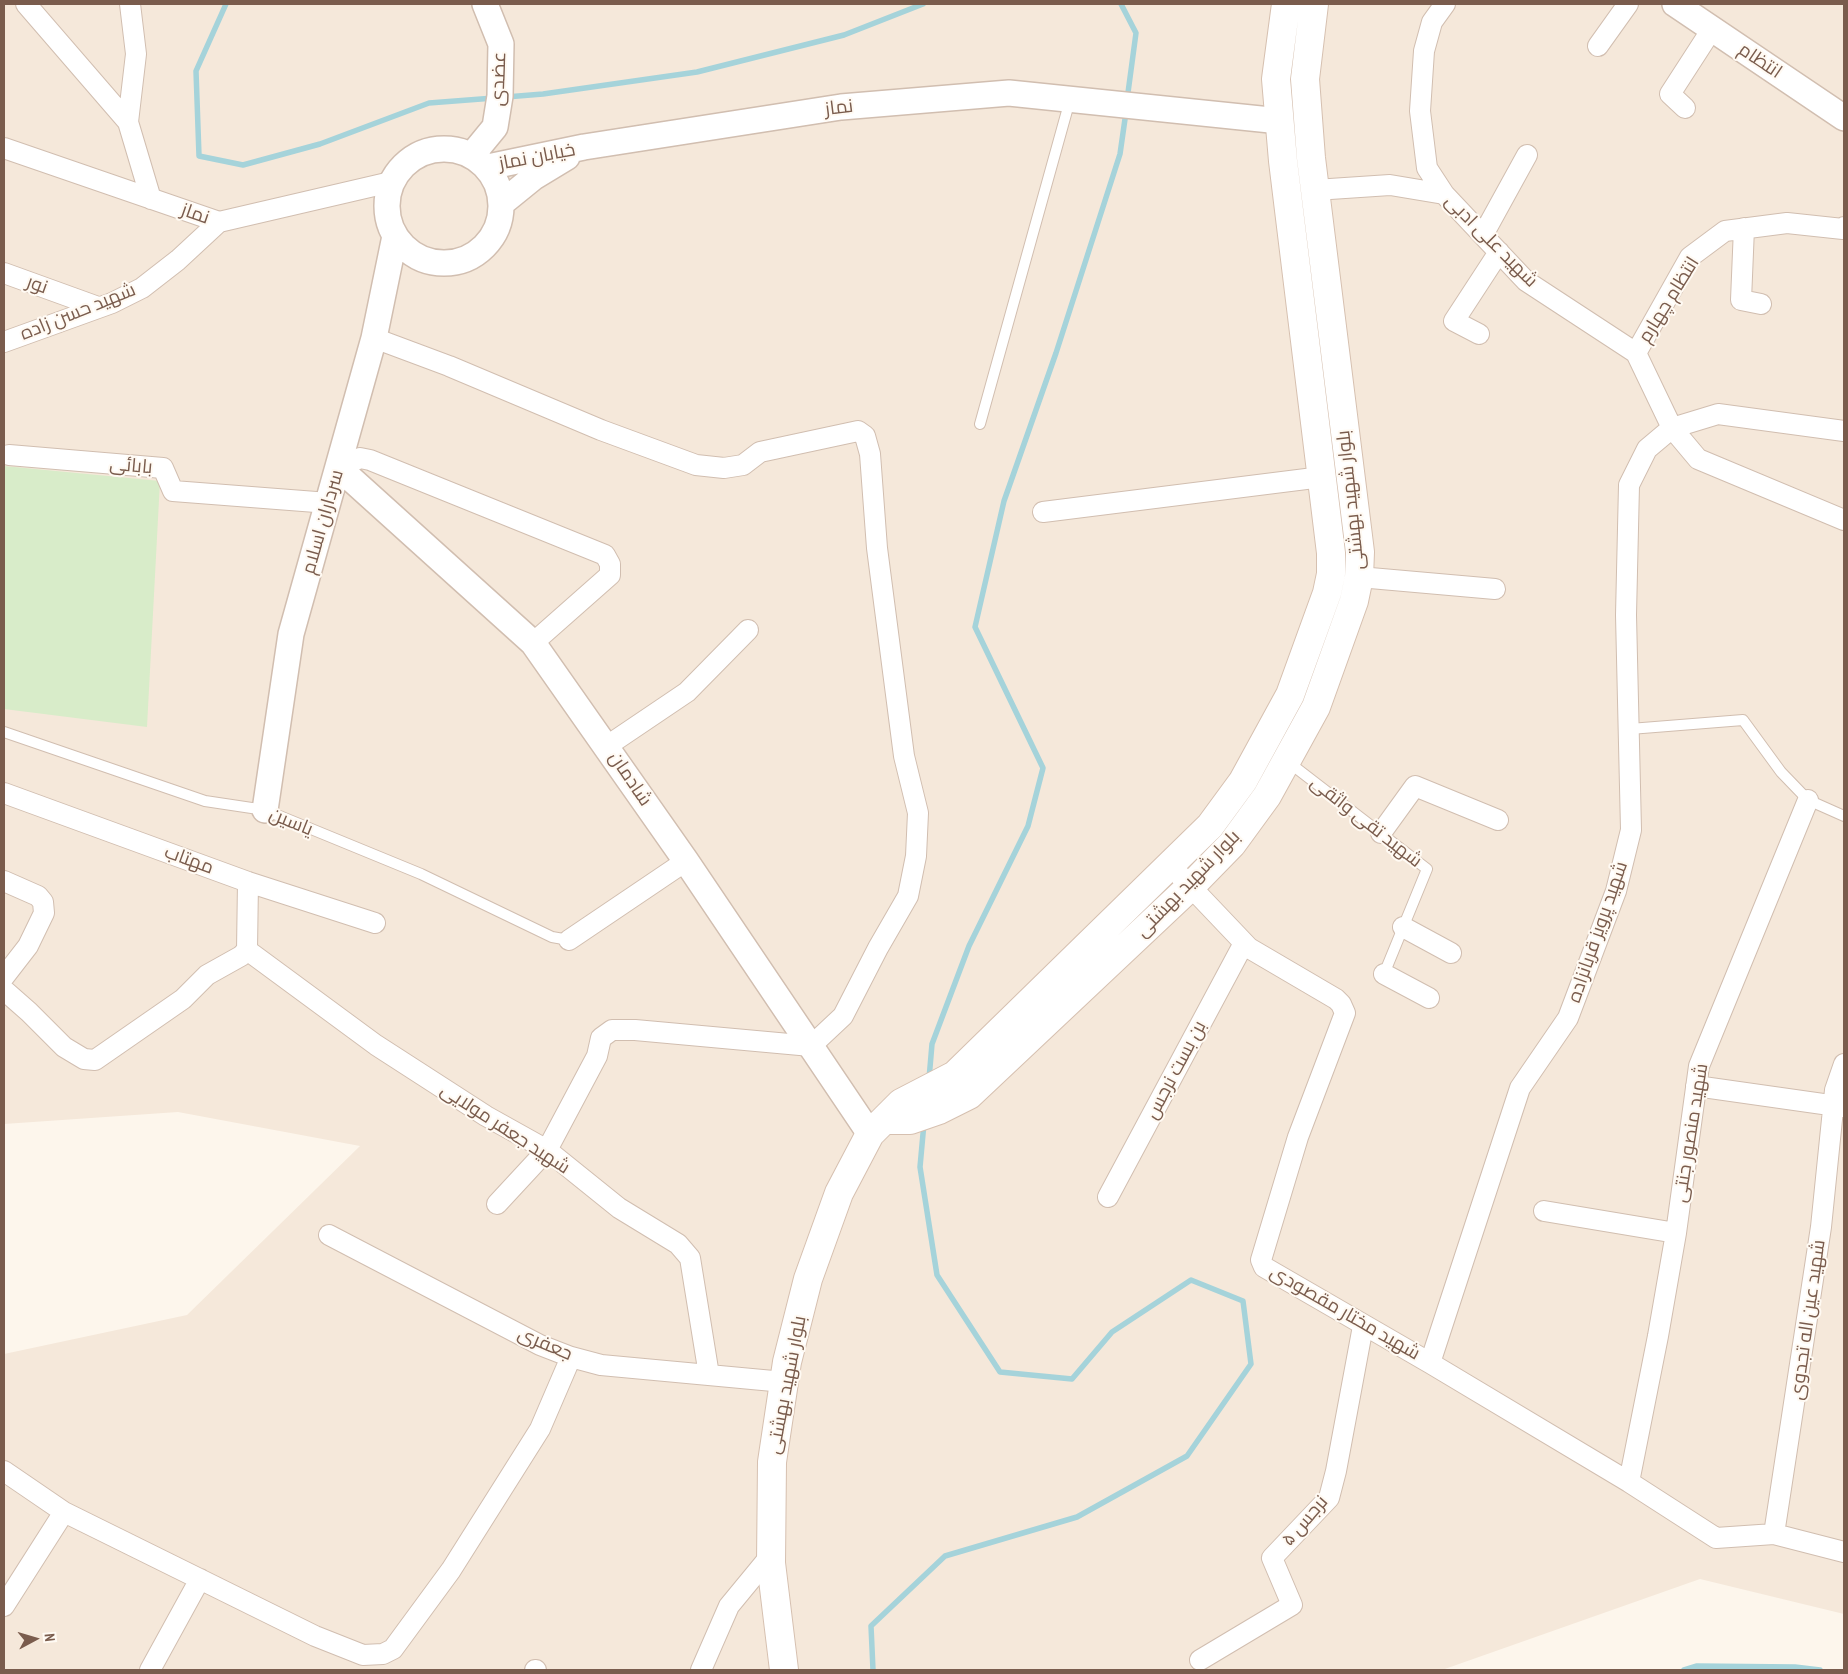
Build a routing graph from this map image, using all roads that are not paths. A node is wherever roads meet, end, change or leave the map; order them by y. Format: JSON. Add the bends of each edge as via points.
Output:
{"nodes":[{"id":1,"x":26,"y":4,"type":"edge"},
{"id":2,"x":130,"y":4,"type":"edge"},
{"id":3,"x":485,"y":4,"type":"edge"},
{"id":4,"x":1286,"y":4,"type":"edge"},
{"id":5,"x":1314,"y":4,"type":"edge"},
{"id":6,"x":1446,"y":4,"type":"edge"},
{"id":7,"x":1628,"y":4,"type":"edge"},
{"id":8,"x":1675,"y":4,"type":"edge"},
{"id":9,"x":1712,"y":29,"type":"junction"},
{"id":10,"x":1598,"y":46,"type":"dead end"},
{"id":11,"x":1070,"y":100,"type":"junction"},
{"id":12,"x":1685,"y":108,"type":"dead end"},
{"id":13,"x":1844,"y":118,"type":"edge"},
{"id":14,"x":1280,"y":121,"type":"junction"},
{"id":15,"x":128,"y":122,"type":"junction"},
{"id":16,"x":584,"y":146,"type":"junction"},
{"id":17,"x":4,"y":148,"type":"edge"},
{"id":18,"x":1527,"y":156,"type":"dead end"},
{"id":19,"x":480,"y":161,"type":"junction"},
{"id":20,"x":391,"y":182,"type":"junction"},
{"id":21,"x":1315,"y":190,"type":"junction"},
{"id":22,"x":1444,"y":194,"type":"junction"},
{"id":23,"x":151,"y":199,"type":"junction"},
{"id":24,"x":502,"y":203,"type":"junction"},
{"id":25,"x":219,"y":222,"type":"junction"},
{"id":26,"x":1844,"y":227,"type":"edge"},
{"id":27,"x":1744,"y":228,"type":"junction"},
{"id":28,"x":1483,"y":235,"type":"junction"},
{"id":29,"x":395,"y":236,"type":"junction"},
{"id":30,"x":1499,"y":252,"type":"junction"},
{"id":31,"x":4,"y":273,"type":"edge"},
{"id":32,"x":1761,"y":304,"type":"dead end"},
{"id":33,"x":98,"y":307,"type":"junction"},
{"id":34,"x":1479,"y":334,"type":"dead end"},
{"id":35,"x":374,"y":338,"type":"junction"},
{"id":36,"x":4,"y":342,"type":"edge"},
{"id":37,"x":1636,"y":353,"type":"junction"},
{"id":38,"x":1335,"y":356,"type":"junction"},
{"id":39,"x":1308,"y":359,"type":"junction"},
{"id":40,"x":980,"y":424,"type":"dead end"},
{"id":41,"x":1672,"y":428,"type":"junction"},
{"id":42,"x":1844,"y":431,"type":"edge"},
{"id":43,"x":9,"y":455,"type":"dead end"},
{"id":44,"x":339,"y":468,"type":"junction"},
{"id":45,"x":1322,"y":476,"type":"junction"},
{"id":46,"x":329,"y":503,"type":"junction"},
{"id":47,"x":1043,"y":512,"type":"dead end"},
{"id":48,"x":1844,"y":520,"type":"edge"},
{"id":49,"x":1359,"y":577,"type":"junction"},
{"id":50,"x":1496,"y":589,"type":"dead end"},
{"id":51,"x":748,"y":630,"type":"dead end"},
{"id":52,"x":533,"y":644,"type":"junction"},
{"id":53,"x":1630,"y":729,"type":"junction"},
{"id":54,"x":4,"y":732,"type":"edge"},
{"id":55,"x":607,"y":746,"type":"junction"},
{"id":56,"x":1286,"y":760,"type":"junction"},
{"id":57,"x":4,"y":793,"type":"edge"},
{"id":58,"x":1808,"y":800,"type":"junction"},
{"id":59,"x":265,"y":810,"type":"junction"},
{"id":60,"x":1844,"y":816,"type":"edge"},
{"id":61,"x":1498,"y":820,"type":"dead end"},
{"id":62,"x":1381,"y":833,"type":"junction"},
{"id":63,"x":686,"y":861,"type":"junction"},
{"id":64,"x":1171,"y":866,"type":"junction"},
{"id":65,"x":4,"y":881,"type":"edge"},
{"id":66,"x":248,"y":882,"type":"junction"},
{"id":67,"x":1191,"y":886,"type":"junction"},
{"id":68,"x":375,"y":923,"type":"dead end"},
{"id":69,"x":1403,"y":927,"type":"junction"},
{"id":70,"x":569,"y":940,"type":"joint"},
{"id":71,"x":1244,"y":943,"type":"junction"},
{"id":72,"x":246,"y":950,"type":"junction"},
{"id":73,"x":1451,"y":952,"type":"dead end"},
{"id":74,"x":1384,"y":974,"type":"joint"},
{"id":75,"x":4,"y":977,"type":"edge"},
{"id":76,"x":4,"y":990,"type":"edge"},
{"id":77,"x":1429,"y":998,"type":"dead end"},
{"id":78,"x":811,"y":1046,"type":"junction"},
{"id":79,"x":1844,"y":1064,"type":"edge"},
{"id":80,"x":962,"y":1085,"type":"junction"},
{"id":81,"x":1696,"y":1086,"type":"junction"},
{"id":82,"x":1839,"y":1106,"type":"edge"},
{"id":83,"x":892,"y":1119,"type":"junction"},
{"id":84,"x":547,"y":1150,"type":"junction"},
{"id":85,"x":1108,"y":1197,"type":"dead end"},
{"id":86,"x":497,"y":1204,"type":"dead end"},
{"id":87,"x":1544,"y":1211,"type":"dead end"},
{"id":88,"x":1676,"y":1233,"type":"junction"},
{"id":89,"x":329,"y":1234,"type":"dead end"},
{"id":90,"x":1363,"y":1326,"type":"junction"},
{"id":91,"x":571,"y":1357,"type":"junction"},
{"id":92,"x":1430,"y":1363,"type":"junction"},
{"id":93,"x":709,"y":1375,"type":"junction"},
{"id":94,"x":784,"y":1382,"type":"junction"},
{"id":95,"x":4,"y":1472,"type":"edge"},
{"id":96,"x":1629,"y":1482,"type":"junction"},
{"id":97,"x":64,"y":1512,"type":"junction"},
{"id":98,"x":1774,"y":1534,"type":"junction"},
{"id":99,"x":1844,"y":1552,"type":"edge"},
{"id":100,"x":771,"y":1555,"type":"junction"},
{"id":101,"x":200,"y":1579,"type":"junction"},
{"id":102,"x":4,"y":1606,"type":"edge"},
{"id":103,"x":1200,"y":1660,"type":"dead end"},
{"id":104,"x":150,"y":1670,"type":"edge"},
{"id":105,"x":701,"y":1670,"type":"edge"},
{"id":106,"x":784,"y":1670,"type":"edge"}],
"edges":[{"from":1,"to":15,"type":"street"},
{"from":2,"to":15,"type":"street","via":[[136,54]]},
{"from":3,"to":19,"type":"street","name":"عضدی","via":[[501,44],[500,96],[495,127]]},
{"from":4,"to":14,"type":"main road","name":"بلوار شهید بهشتی","via":[[1276,78]]},
{"from":5,"to":21,"type":"main road","name":"بلوار شهید بهشتی","via":[[1305,79]]},
{"from":6,"to":22,"type":"street","name":"شهید علی ادبی","via":[[1432,22],[1424,51],[1420,111],[1427,168]]},
{"from":7,"to":10,"type":"street"},
{"from":8,"to":9,"type":"street","name":"انتظام"},
{"from":9,"to":12,"type":"street","via":[[1670,94]]},
{"from":9,"to":13,"type":"street","name":"انتظام"},
{"from":11,"to":14,"type":"street","name":"نماز"},
{"from":11,"to":16,"type":"street","name":"نماز","via":[[1009,93],[841,107]]},
{"from":11,"to":40,"type":"lane"},
{"from":14,"to":39,"type":"main road","name":"بلوار شهید بهشتی"},
{"from":15,"to":23,"type":"street"},
{"from":16,"to":19,"type":"street","name":"خیابان نماز"},
{"from":16,"to":24,"type":"street","name":"خیابان نماز","via":[[534,177]]},
{"from":17,"to":23,"type":"street","name":"نماز"},
{"from":18,"to":28,"type":"street"},
{"from":19,"to":20,"type":"street","via":[[454,148],[435,149],[417,154],[402,166]]},
{"from":19,"to":24,"type":"street","via":[[498,184]]},
{"from":20,"to":25,"type":"street","name":"نماز"},
{"from":20,"to":29,"type":"street","via":[[386,200],[388,219]]},
{"from":21,"to":22,"type":"street","via":[[1390,185]]},
{"from":21,"to":38,"type":"main road","name":"بلوار شهید بهشتی"},
{"from":22,"to":28,"type":"street","name":"شهید علی ادبی"},
{"from":23,"to":25,"type":"street","name":"نماز"},
{"from":24,"to":29,"type":"street","via":[[500,222],[491,239],[478,253],[461,261],[442,264],[424,260],[408,251]]},
{"from":25,"to":33,"type":"street","name":"شهید حسن زاده","via":[[142,288]]},
{"from":26,"to":27,"type":"street","name":"انتظام چهارم","via":[[1787,223]]},
{"from":27,"to":32,"type":"street","via":[[1741,300]]},
{"from":27,"to":37,"type":"street","name":"انتظام چهارم","via":[[1725,231],[1690,257]]},
{"from":28,"to":30,"type":"street","name":"شهید علی ادبی"},
{"from":29,"to":35,"type":"street","name":"سرداران اسلام"},
{"from":30,"to":34,"type":"street","via":[[1454,321]]},
{"from":30,"to":37,"type":"street","name":"شهید علی ادبی","via":[[1526,281]]},
{"from":31,"to":33,"type":"street","name":"نور"},
{"from":33,"to":36,"type":"street","name":"شهید حسن زاده"},
{"from":35,"to":44,"type":"street","name":"سرداران اسلام"},
{"from":35,"to":78,"type":"street","via":[[696,465],[724,468],[743,465],[760,452],[781,447],[858,430],[865,436],[872,471],[877,548],[904,756],[918,813],[916,856],[908,896],[843,1016]]},
{"from":37,"to":41,"type":"street"},
{"from":38,"to":39,"type":"main road"},
{"from":38,"to":49,"type":"main road","name":"بلوار شهید بهشتی","via":[[1360,552]]},
{"from":39,"to":45,"type":"main road","name":"بلوار شهید بهشتی"},
{"from":41,"to":42,"type":"street","via":[[1718,414]]},
{"from":41,"to":48,"type":"street","via":[[1698,459]]},
{"from":41,"to":53,"type":"street","name":"شهید پرویز قربانزاده","via":[[1647,449],[1629,484],[1626,615]]},
{"from":43,"to":46,"type":"street","name":"بابائی","via":[[163,468],[173,491]]},
{"from":44,"to":46,"type":"street","name":"سرداران اسلام"},
{"from":44,"to":52,"type":"street","name":"شادمان"},
{"from":44,"to":52,"type":"street","via":[[360,458],[370,460],[605,555],[610,564],[610,575]]},
{"from":45,"to":47,"type":"street"},
{"from":45,"to":64,"type":"main road","name":"بلوار شهید بهشتی","via":[[1331,574],[1290,695],[1243,781],[1210,826]]},
{"from":46,"to":59,"type":"street","name":"سرداران اسلام","via":[[292,634]]},
{"from":49,"to":50,"type":"street"},
{"from":49,"to":56,"type":"main road","name":"بلوار شهید بهشتی","via":[[1354,601],[1316,707]]},
{"from":51,"to":55,"type":"street","via":[[687,692]]},
{"from":52,"to":55,"type":"street","name":"شادمان"},
{"from":53,"to":58,"type":"lane","via":[[1743,720],[1780,772]]},
{"from":53,"to":92,"type":"street","name":"شهید پرویز قربانزاده","via":[[1631,830],[1616,891],[1568,1018],[1520,1088]]},
{"from":54,"to":59,"type":"lane","name":"یاسین","via":[[205,802]]},
{"from":55,"to":63,"type":"street","name":"شادمان"},
{"from":56,"to":62,"type":"lane","name":"شهید تقی واثقی"},
{"from":56,"to":67,"type":"main road","name":"بلوار شهید بهشتی","via":[[1267,796],[1232,844]]},
{"from":57,"to":66,"type":"street","name":"مهتاب"},
{"from":58,"to":60,"type":"lane"},
{"from":58,"to":81,"type":"street","name":"شهید منصور جنتی","via":[[1699,1066]]},
{"from":59,"to":70,"type":"lane","name":"یاسین","via":[[420,874],[552,936]]},
{"from":61,"to":62,"type":"street","via":[[1414,786]]},
{"from":62,"to":69,"type":"lane","name":"شهید تقی واثقی","via":[[1427,868]]},
{"from":63,"to":70,"type":"street"},
{"from":63,"to":78,"type":"street","name":"شادمان"},
{"from":64,"to":67,"type":"street","name":"شهید مختار مقصودی"},
{"from":64,"to":80,"type":"main road","name":"بلوار شهید بهشتی","via":[[998,1030]]},
{"from":65,"to":75,"type":"street","via":[[38,896],[43,902],[44,913],[28,946]]},
{"from":66,"to":68,"type":"street","name":"مهتاب"},
{"from":66,"to":72,"type":"street"},
{"from":67,"to":71,"type":"street","name":"شهید مختار مقصودی"},
{"from":67,"to":80,"type":"main road","name":"بلوار شهید بهشتی"},
{"from":69,"to":73,"type":"street"},
{"from":69,"to":74,"type":"lane","name":"شهید تقی واثقی"},
{"from":71,"to":85,"type":"street","name":"بن بست نرجس"},
{"from":71,"to":90,"type":"street","name":"شهید مختار مقصودی","via":[[1336,999],[1345,1013],[1298,1137],[1262,1260],[1264,1267]]},
{"from":72,"to":76,"type":"street","via":[[207,975],[183,999],[95,1060],[84,1059],[64,1047]]},
{"from":72,"to":84,"type":"street","name":"شهید جعفر مولایی","via":[[376,1046],[486,1116]]},
{"from":74,"to":77,"type":"street"},
{"from":78,"to":83,"type":"street","name":"شادمان"},
{"from":78,"to":84,"type":"street","via":[[612,1030],[601,1038],[597,1056]]},
{"from":79,"to":82,"type":"street","name":"شهید عین اله تجدوی","via":[[1834,1090]]},
{"from":80,"to":83,"type":"main road"},
{"from":81,"to":82,"type":"street"},
{"from":81,"to":88,"type":"street","name":"شهید منصور جنتی"},
{"from":82,"to":98,"type":"street","name":"شهید عین اله تجدوی"},
{"from":83,"to":94,"type":"main road","name":"بلوار شهید بهشتی","via":[[839,1193],[808,1279]]},
{"from":84,"to":86,"type":"street"},
{"from":84,"to":93,"type":"street","name":"شهید جعفر مولایی","via":[[619,1208],[678,1244],[690,1258]]},
{"from":87,"to":88,"type":"street"},
{"from":88,"to":96,"type":"street","name":"شهید منصور جنتی"},
{"from":89,"to":91,"type":"street","name":"جعفری","via":[[540,1345]]},
{"from":90,"to":92,"type":"street","name":"شهید مختار مقصودی"},
{"from":90,"to":103,"type":"street","name":"نرجس ۵","via":[[1329,1498],[1272,1558],[1292,1605]]},
{"from":91,"to":93,"type":"street","name":"جعفری","via":[[601,1365]]},
{"from":91,"to":101,"type":"street","via":[[540,1429],[451,1570],[393,1649],[383,1654],[363,1655],[315,1636]]},
{"from":92,"to":96,"type":"street","name":"شهید مختار مقصودی"},
{"from":93,"to":94,"type":"street","name":"جعفری"},
{"from":94,"to":100,"type":"main road","name":"بلوار شهید بهشتی","via":[[772,1462]]},
{"from":95,"to":97,"type":"street"},
{"from":96,"to":98,"type":"street","name":"شهید مختار مقصودی","via":[[1716,1538]]},
{"from":97,"to":101,"type":"street"},
{"from":97,"to":102,"type":"street"},
{"from":98,"to":99,"type":"street","name":"شهید مختار مقصودی"},
{"from":100,"to":105,"type":"street","via":[[729,1606]]},
{"from":100,"to":106,"type":"main road","name":"بلوار شهید بهشتی"},
{"from":101,"to":104,"type":"street"}]}
